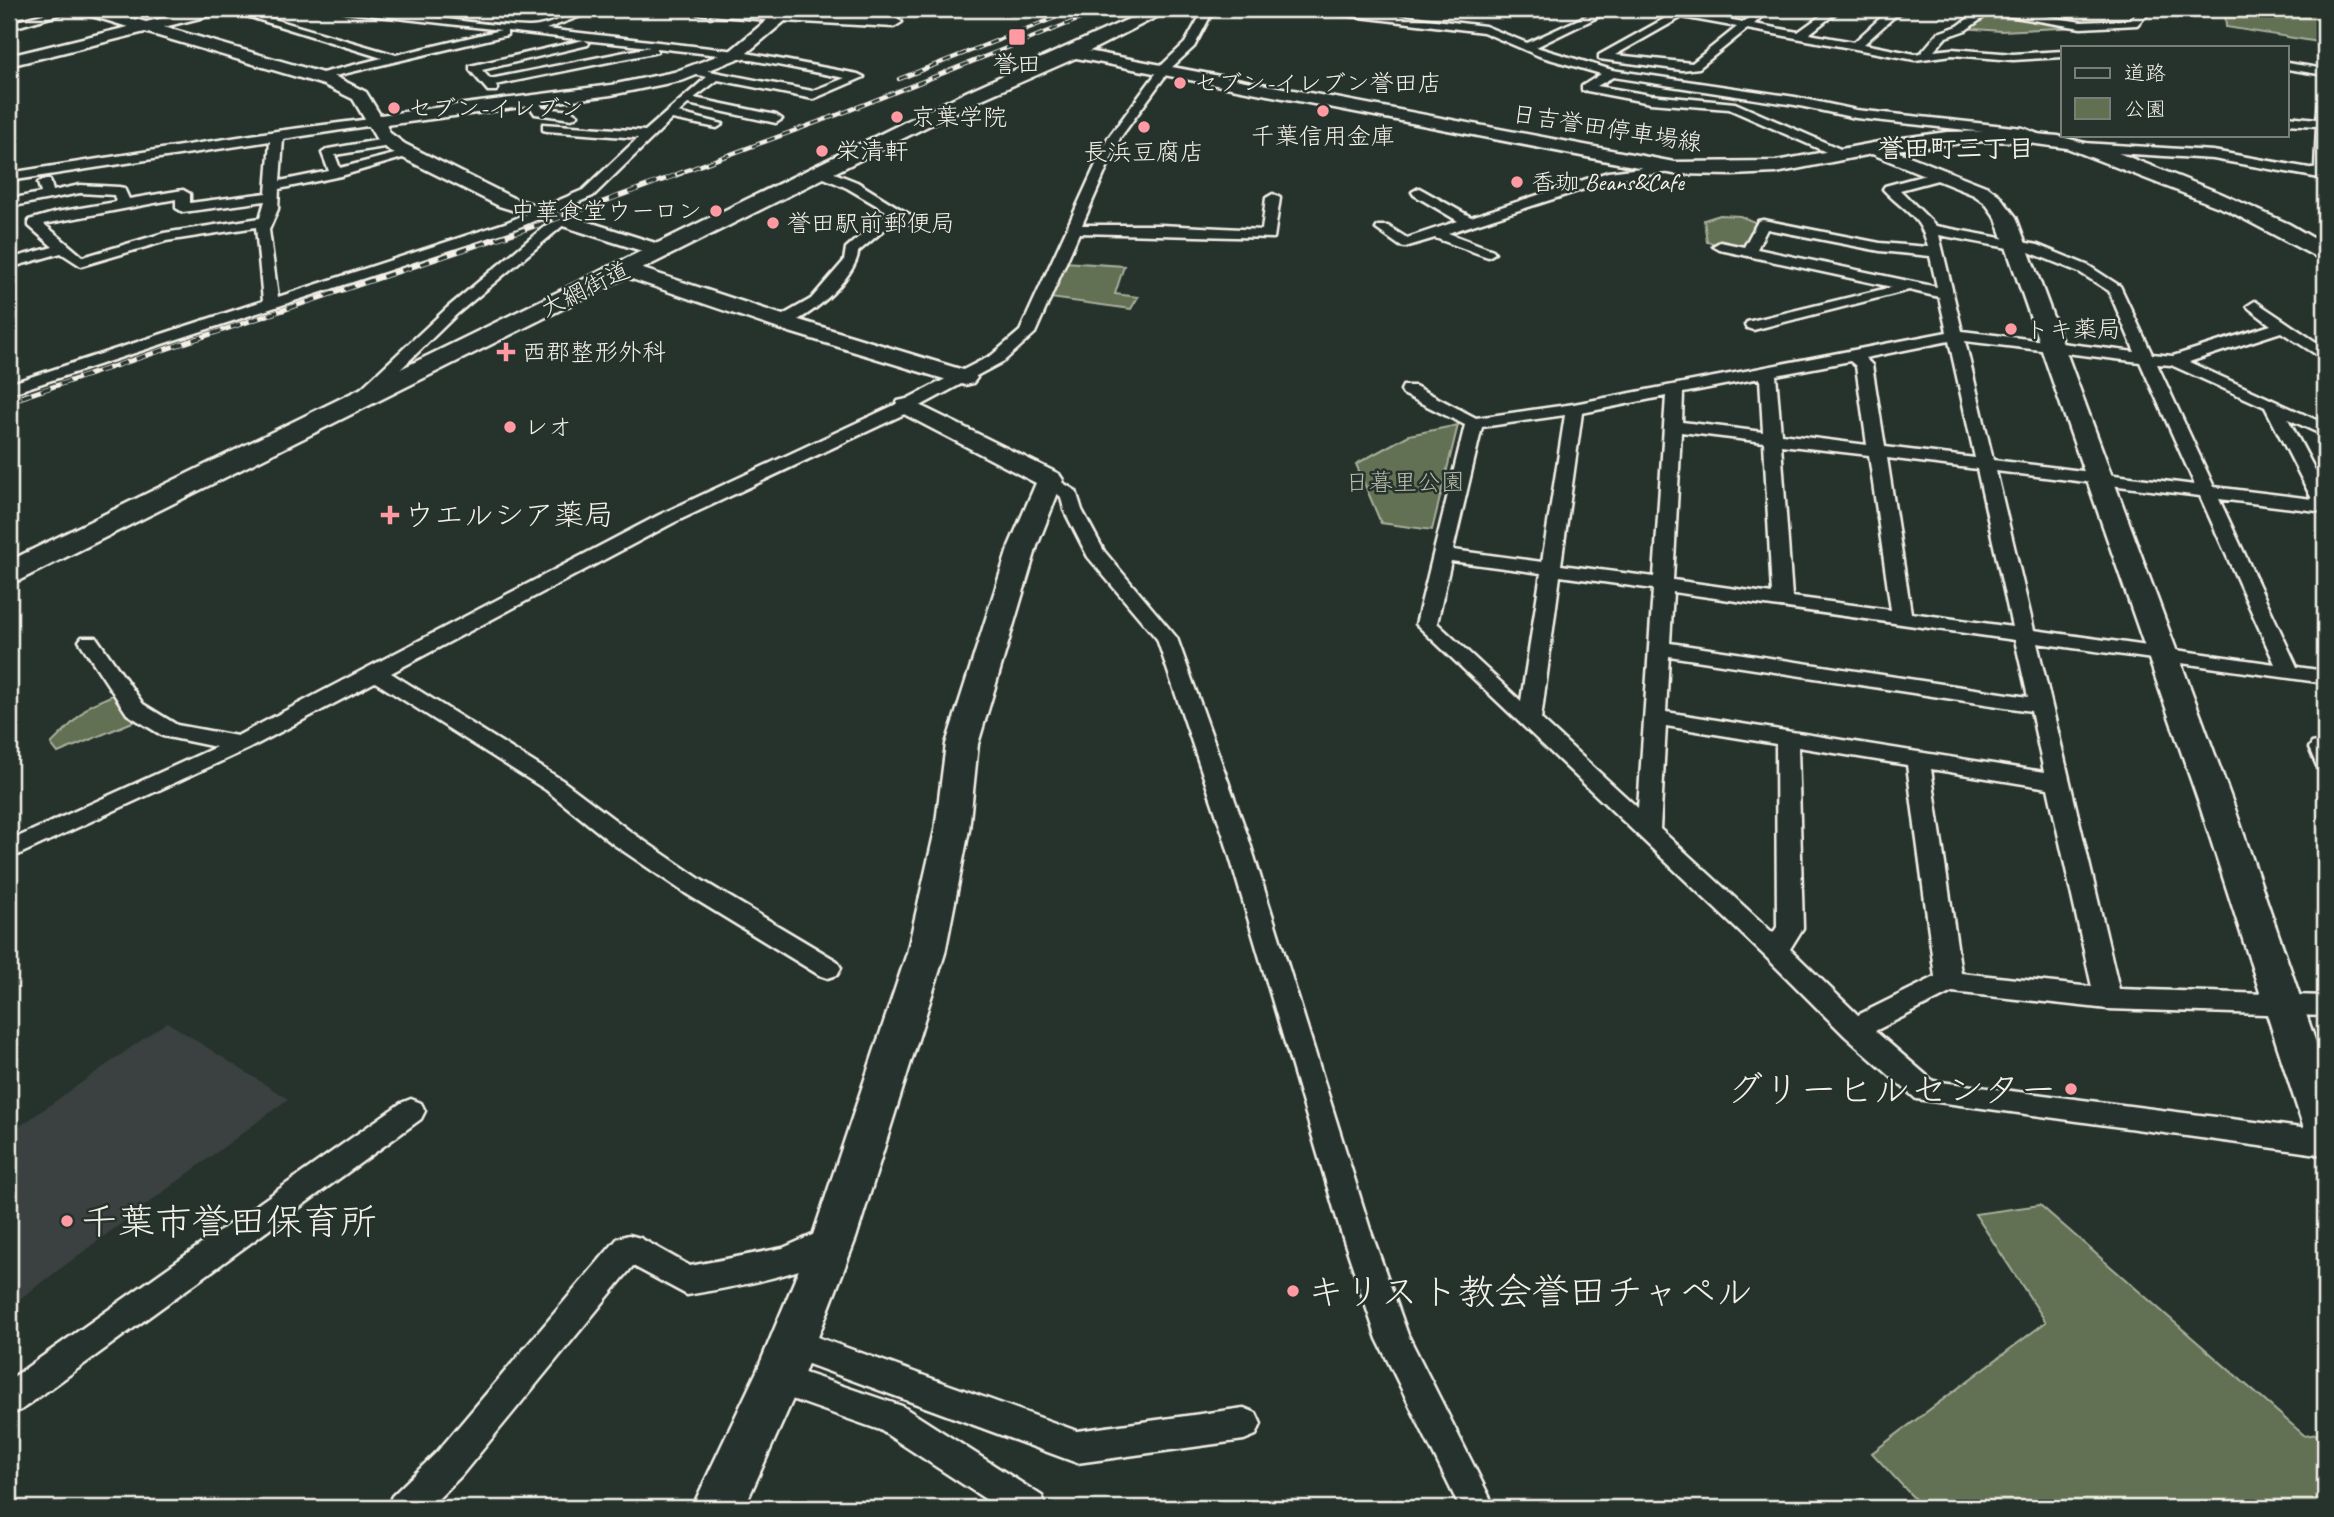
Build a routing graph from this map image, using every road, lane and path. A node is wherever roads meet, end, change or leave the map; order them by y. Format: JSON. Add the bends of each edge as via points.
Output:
{"nodes":[{"id":1,"x":73,"y":9,"type":"edge"},
{"id":2,"x":84,"y":9,"type":"edge"},
{"id":3,"x":219,"y":9,"type":"edge"},
{"id":4,"x":229,"y":9,"type":"edge"},
{"id":5,"x":345,"y":9,"type":"edge"},
{"id":6,"x":562,"y":9,"type":"edge"},
{"id":7,"x":595,"y":9,"type":"edge"},
{"id":8,"x":698,"y":9,"type":"edge"},
{"id":9,"x":943,"y":9,"type":"edge"},
{"id":10,"x":1164,"y":9,"type":"edge"},
{"id":11,"x":1209,"y":9,"type":"edge"},
{"id":12,"x":1319,"y":9,"type":"edge"},
{"id":13,"x":1609,"y":9,"type":"edge"},
{"id":14,"x":1654,"y":9,"type":"edge"},
{"id":15,"x":1766,"y":9,"type":"edge"},
{"id":16,"x":1836,"y":9,"type":"edge"},
{"id":17,"x":1904,"y":9,"type":"edge"},
{"id":18,"x":1988,"y":9,"type":"edge"},
{"id":19,"x":2067,"y":9,"type":"edge"},
{"id":20,"x":2147,"y":9,"type":"edge"},
{"id":21,"x":1685,"y":11,"type":"edge"},
{"id":22,"x":784,"y":13,"type":"edge"},
{"id":23,"x":899,"y":15,"type":"edge"},
{"id":24,"x":2053,"y":20,"type":"junction"},
{"id":25,"x":1743,"y":25,"type":"junction"},
{"id":26,"x":9,"y":26,"type":"edge"},
{"id":27,"x":148,"y":26,"type":"junction"},
{"id":28,"x":506,"y":28,"type":"junction"},
{"id":29,"x":524,"y":30,"type":"junction"},
{"id":30,"x":1798,"y":37,"type":"junction"},
{"id":31,"x":430,"y":40,"type":"dead end"},
{"id":32,"x":600,"y":40,"type":"junction"},
{"id":33,"x":391,"y":44,"type":"dead end"},
{"id":34,"x":458,"y":44,"type":"junction"},
{"id":35,"x":662,"y":46,"type":"junction"},
{"id":36,"x":1528,"y":47,"type":"junction"},
{"id":37,"x":1855,"y":47,"type":"junction"},
{"id":38,"x":365,"y":50,"type":"junction"},
{"id":39,"x":1072,"y":53,"type":"junction"},
{"id":40,"x":736,"y":54,"type":"junction"},
{"id":41,"x":2061,"y":54,"type":"edge"},
{"id":42,"x":1923,"y":57,"type":"junction"},
{"id":43,"x":396,"y":59,"type":"junction"},
{"id":44,"x":9,"y":61,"type":"edge"},
{"id":45,"x":2288,"y":66,"type":"edge"},
{"id":46,"x":694,"y":71,"type":"junction"},
{"id":47,"x":1164,"y":71,"type":"junction"},
{"id":48,"x":2325,"y":72,"type":"edge"},
{"id":49,"x":1611,"y":73,"type":"junction"},
{"id":50,"x":716,"y":76,"type":"junction"},
{"id":51,"x":318,"y":77,"type":"junction"},
{"id":52,"x":2324,"y":98,"type":"edge"},
{"id":53,"x":685,"y":100,"type":"junction"},
{"id":54,"x":532,"y":101,"type":"junction"},
{"id":55,"x":1856,"y":114,"type":"junction"},
{"id":56,"x":670,"y":115,"type":"junction"},
{"id":57,"x":776,"y":119,"type":"dead end"},
{"id":58,"x":2288,"y":120,"type":"edge"},
{"id":59,"x":374,"y":121,"type":"junction"},
{"id":60,"x":2324,"y":123,"type":"edge"},
{"id":61,"x":717,"y":124,"type":"dead end"},
{"id":62,"x":1786,"y":129,"type":"junction"},
{"id":63,"x":277,"y":135,"type":"junction"},
{"id":64,"x":647,"y":135,"type":"junction"},
{"id":65,"x":2047,"y":139,"type":"junction"},
{"id":66,"x":2197,"y":141,"type":"dead end"},
{"id":67,"x":390,"y":142,"type":"junction"},
{"id":68,"x":2083,"y":147,"type":"junction"},
{"id":69,"x":1874,"y":148,"type":"junction"},
{"id":70,"x":410,"y":154,"type":"junction"},
{"id":71,"x":1842,"y":155,"type":"junction"},
{"id":72,"x":2213,"y":155,"type":"junction"},
{"id":73,"x":1674,"y":168,"type":"junction"},
{"id":74,"x":42,"y":171,"type":"junction"},
{"id":75,"x":822,"y":172,"type":"junction"},
{"id":76,"x":336,"y":173,"type":"junction"},
{"id":77,"x":2323,"y":174,"type":"edge"},
{"id":78,"x":1940,"y":175,"type":"junction"},
{"id":79,"x":9,"y":177,"type":"edge"},
{"id":80,"x":272,"y":191,"type":"junction"},
{"id":81,"x":1419,"y":192,"type":"dead end"},
{"id":82,"x":48,"y":196,"type":"junction"},
{"id":83,"x":1273,"y":198,"type":"dead end"},
{"id":84,"x":9,"y":203,"type":"edge"},
{"id":85,"x":124,"y":206,"type":"junction"},
{"id":86,"x":898,"y":211,"type":"junction"},
{"id":87,"x":538,"y":214,"type":"junction"},
{"id":88,"x":561,"y":220,"type":"junction"},
{"id":89,"x":266,"y":221,"type":"junction"},
{"id":90,"x":912,"y":221,"type":"dead end"},
{"id":91,"x":1470,"y":222,"type":"junction"},
{"id":92,"x":1074,"y":229,"type":"junction"},
{"id":93,"x":1383,"y":229,"type":"dead end"},
{"id":94,"x":1931,"y":229,"type":"junction"},
{"id":95,"x":1437,"y":234,"type":"junction"},
{"id":96,"x":1720,"y":246,"type":"dead end"},
{"id":97,"x":2018,"y":246,"type":"junction"},
{"id":98,"x":63,"y":248,"type":"junction"},
{"id":99,"x":661,"y":251,"type":"junction"},
{"id":100,"x":1748,"y":252,"type":"junction"},
{"id":101,"x":1936,"y":252,"type":"junction"},
{"id":102,"x":1488,"y":253,"type":"dead end"},
{"id":103,"x":2325,"y":254,"type":"edge"},
{"id":104,"x":9,"y":264,"type":"edge"},
{"id":105,"x":625,"y":270,"type":"junction"},
{"id":106,"x":1908,"y":287,"type":"junction"},
{"id":107,"x":1947,"y":294,"type":"junction"},
{"id":108,"x":271,"y":304,"type":"junction"},
{"id":109,"x":2255,"y":306,"type":"dead end"},
{"id":110,"x":781,"y":322,"type":"junction"},
{"id":111,"x":1753,"y":325,"type":"dead end"},
{"id":112,"x":2283,"y":326,"type":"junction"},
{"id":113,"x":1957,"y":335,"type":"junction"},
{"id":114,"x":2052,"y":347,"type":"junction"},
{"id":115,"x":1853,"y":355,"type":"junction"},
{"id":116,"x":2325,"y":355,"type":"edge"},
{"id":117,"x":2148,"y":357,"type":"junction"},
{"id":118,"x":2174,"y":361,"type":"junction"},
{"id":119,"x":1768,"y":370,"type":"junction"},
{"id":120,"x":965,"y":378,"type":"junction"},
{"id":121,"x":1675,"y":388,"type":"junction"},
{"id":122,"x":9,"y":389,"type":"edge"},
{"id":123,"x":1409,"y":390,"type":"dead end"},
{"id":124,"x":361,"y":398,"type":"junction"},
{"id":125,"x":2272,"y":404,"type":"junction"},
{"id":126,"x":907,"y":406,"type":"junction"},
{"id":127,"x":1574,"y":409,"type":"junction"},
{"id":128,"x":1474,"y":423,"type":"junction"},
{"id":129,"x":1673,"y":426,"type":"junction"},
{"id":130,"x":2325,"y":431,"type":"edge"},
{"id":131,"x":1773,"y":438,"type":"junction"},
{"id":132,"x":1877,"y":451,"type":"junction"},
{"id":133,"x":1987,"y":464,"type":"junction"},
{"id":134,"x":2099,"y":478,"type":"junction"},
{"id":135,"x":1050,"y":480,"type":"junction"},
{"id":136,"x":2207,"y":491,"type":"junction"},
{"id":137,"x":2325,"y":506,"type":"edge"},
{"id":138,"x":1443,"y":554,"type":"junction"},
{"id":139,"x":1551,"y":569,"type":"junction"},
{"id":140,"x":9,"y":573,"type":"edge"},
{"id":141,"x":1663,"y":585,"type":"junction"},
{"id":142,"x":1782,"y":601,"type":"junction"},
{"id":143,"x":1902,"y":618,"type":"junction"},
{"id":144,"x":2025,"y":635,"type":"junction"},
{"id":145,"x":89,"y":641,"type":"dead end"},
{"id":146,"x":1659,"y":648,"type":"junction"},
{"id":147,"x":2161,"y":654,"type":"junction"},
{"id":148,"x":2289,"y":672,"type":"junction"},
{"id":149,"x":376,"y":673,"type":"junction"},
{"id":150,"x":2325,"y":677,"type":"edge"},
{"id":151,"x":2042,"y":706,"type":"junction"},
{"id":152,"x":1655,"y":717,"type":"junction"},
{"id":153,"x":1529,"y":722,"type":"junction"},
{"id":154,"x":1787,"y":738,"type":"junction"},
{"id":155,"x":240,"y":744,"type":"junction"},
{"id":156,"x":2325,"y":749,"type":"edge"},
{"id":157,"x":1918,"y":760,"type":"junction"},
{"id":158,"x":2325,"y":761,"type":"edge"},
{"id":159,"x":2059,"y":782,"type":"junction"},
{"id":160,"x":1648,"y":831,"type":"junction"},
{"id":161,"x":9,"y":851,"type":"edge"},
{"id":162,"x":1775,"y":950,"type":"junction"},
{"id":163,"x":828,"y":968,"type":"dead end"},
{"id":164,"x":1948,"y":982,"type":"junction"},
{"id":165,"x":2108,"y":999,"type":"junction"},
{"id":166,"x":2283,"y":1006,"type":"junction"},
{"id":167,"x":2325,"y":1006,"type":"edge"},
{"id":168,"x":1855,"y":1029,"type":"junction"},
{"id":169,"x":411,"y":1111,"type":"dead end"},
{"id":170,"x":2325,"y":1129,"type":"edge"},
{"id":171,"x":2325,"y":1143,"type":"edge"},
{"id":172,"x":834,"y":1238,"type":"junction"},
{"id":173,"x":792,"y":1343,"type":"junction"},
{"id":174,"x":778,"y":1379,"type":"junction"},
{"id":175,"x":9,"y":1399,"type":"edge"},
{"id":176,"x":1244,"y":1424,"type":"dead end"},
{"id":177,"x":404,"y":1508,"type":"edge"},
{"id":178,"x":718,"y":1508,"type":"edge"},
{"id":179,"x":1030,"y":1508,"type":"edge"},
{"id":180,"x":1478,"y":1508,"type":"edge"}],
"edges":[{"from":1,"to":26,"type":"street"},
{"from":2,"to":27,"type":"street"},
{"from":3,"to":27,"type":"street"},
{"from":4,"to":38,"type":"street"},
{"from":5,"to":28,"type":"street"},
{"from":6,"to":28,"type":"street"},
{"from":7,"to":29,"type":"street"},
{"from":8,"to":22,"type":"street"},
{"from":9,"to":23,"type":"street"},
{"from":10,"to":39,"type":"main road","name":"大網街道"},
{"from":11,"to":47,"type":"street","via":[[1190,45]]},
{"from":12,"to":36,"type":"street","via":[[1485,29]]},
{"from":13,"to":36,"type":"street"},
{"from":14,"to":21,"type":"street"},
{"from":15,"to":25,"type":"street"},
{"from":16,"to":30,"type":"street"},
{"from":17,"to":37,"type":"street","via":[[1891,14]]},
{"from":18,"to":24,"type":"street"},
{"from":18,"to":42,"type":"street","via":[[1962,28],[1942,35]]},
{"from":19,"to":24,"type":"street"},
{"from":20,"to":24,"type":"street","via":[[2133,23],[2081,25]]},
{"from":21,"to":25,"type":"street"},
{"from":21,"to":25,"type":"street","via":[[1603,57],[1695,66]]},
{"from":22,"to":23,"type":"street"},
{"from":22,"to":40,"type":"street"},
{"from":25,"to":30,"type":"street"},
{"from":27,"to":44,"type":"street"},
{"from":27,"to":51,"type":"street"},
{"from":28,"to":29,"type":"street"},
{"from":29,"to":32,"type":"street"},
{"from":29,"to":34,"type":"street"},
{"from":30,"to":37,"type":"street"},
{"from":31,"to":34,"type":"street"},
{"from":32,"to":35,"type":"street"},
{"from":32,"to":35,"type":"street","via":[[474,68],[489,86]]},
{"from":33,"to":38,"type":"street"},
{"from":34,"to":43,"type":"street"},
{"from":35,"to":40,"type":"street"},
{"from":36,"to":49,"type":"street"},
{"from":37,"to":42,"type":"street"},
{"from":38,"to":43,"type":"street"},
{"from":39,"to":47,"type":"street","name":"日吉誉田停車場線"},
{"from":39,"to":75,"type":"main road","name":"大網街道","via":[[975,94]]},
{"from":40,"to":46,"type":"street"},
{"from":40,"to":50,"type":"street","via":[[858,77],[813,95]]},
{"from":41,"to":42,"type":"street","via":[[2013,57],[1952,52]]},
{"from":43,"to":51,"type":"street"},
{"from":45,"to":48,"type":"street"},
{"from":46,"to":50,"type":"street"},
{"from":46,"to":54,"type":"street"},
{"from":47,"to":73,"type":"street","name":"日吉誉田停車場線"},
{"from":47,"to":92,"type":"street","via":[[1114,138]]},
{"from":49,"to":55,"type":"street"},
{"from":49,"to":62,"type":"street","via":[[1586,88],[1731,106]]},
{"from":50,"to":53,"type":"street"},
{"from":51,"to":59,"type":"street","via":[[360,96]]},
{"from":52,"to":60,"type":"street"},
{"from":53,"to":56,"type":"street"},
{"from":53,"to":57,"type":"street"},
{"from":54,"to":59,"type":"street"},
{"from":54,"to":64,"type":"street","via":[[539,111],[576,116],[554,127]]},
{"from":55,"to":62,"type":"street"},
{"from":55,"to":65,"type":"street","via":[[1993,128]]},
{"from":56,"to":61,"type":"street"},
{"from":56,"to":64,"type":"street"},
{"from":58,"to":60,"type":"street"},
{"from":59,"to":63,"type":"street"},
{"from":59,"to":67,"type":"street"},
{"from":60,"to":77,"type":"street"},
{"from":62,"to":71,"type":"street"},
{"from":63,"to":74,"type":"street"},
{"from":63,"to":80,"type":"street"},
{"from":64,"to":87,"type":"street","via":[[588,193]]},
{"from":65,"to":68,"type":"street","name":"日吉誉田停車場線"},
{"from":65,"to":69,"type":"street","name":"日吉誉田停車場線","via":[[1966,138]]},
{"from":66,"to":72,"type":"street"},
{"from":67,"to":70,"type":"street"},
{"from":67,"to":76,"type":"street","via":[[328,153]]},
{"from":68,"to":72,"type":"street"},
{"from":68,"to":103,"type":"street","name":"日吉誉田停車場線","via":[[2233,205]]},
{"from":69,"to":71,"type":"street","name":"日吉誉田停車場線"},
{"from":69,"to":78,"type":"street"},
{"from":70,"to":76,"type":"street"},
{"from":70,"to":87,"type":"street"},
{"from":71,"to":73,"type":"street","name":"日吉誉田停車場線","via":[[1782,166]]},
{"from":72,"to":77,"type":"street"},
{"from":73,"to":91,"type":"street","via":[[1613,175]]},
{"from":74,"to":79,"type":"street"},
{"from":74,"to":82,"type":"street"},
{"from":75,"to":86,"type":"street"},
{"from":75,"to":99,"type":"main road","name":"大網街道"},
{"from":76,"to":80,"type":"street"},
{"from":78,"to":94,"type":"street","via":[[1890,189]]},
{"from":78,"to":97,"type":"street","via":[[1992,199],[2006,217]]},
{"from":80,"to":85,"type":"street","via":[[183,208],[183,194]]},
{"from":80,"to":89,"type":"street"},
{"from":81,"to":91,"type":"street"},
{"from":82,"to":84,"type":"street"},
{"from":82,"to":85,"type":"street","via":[[80,189],[119,191]]},
{"from":83,"to":92,"type":"street","via":[[1269,235]]},
{"from":85,"to":98,"type":"street","via":[[34,223]]},
{"from":86,"to":90,"type":"street"},
{"from":86,"to":110,"type":"street","via":[[850,251],[851,262],[816,302]]},
{"from":87,"to":88,"type":"street"},
{"from":87,"to":108,"type":"street"},
{"from":88,"to":99,"type":"street"},
{"from":88,"to":124,"type":"street","via":[[452,311]]},
{"from":89,"to":98,"type":"street","via":[[164,237],[81,262]]},
{"from":89,"to":108,"type":"street","via":[[262,230]]},
{"from":91,"to":95,"type":"street"},
{"from":92,"to":120,"type":"street","via":[[1027,332],[999,359]]},
{"from":93,"to":95,"type":"street","via":[[1405,243]]},
{"from":94,"to":97,"type":"street"},
{"from":94,"to":101,"type":"street"},
{"from":95,"to":102,"type":"street"},
{"from":96,"to":100,"type":"street"},
{"from":97,"to":114,"type":"street"},
{"from":97,"to":117,"type":"street","via":[[2084,269],[2115,289]]},
{"from":98,"to":104,"type":"street"},
{"from":99,"to":105,"type":"main road","name":"大網街道"},
{"from":100,"to":101,"type":"street","via":[[1763,224],[1880,247]]},
{"from":100,"to":106,"type":"street"},
{"from":101,"to":107,"type":"street"},
{"from":105,"to":110,"type":"street"},
{"from":105,"to":124,"type":"main road","name":"大網街道"},
{"from":106,"to":107,"type":"street"},
{"from":106,"to":111,"type":"street"},
{"from":107,"to":113,"type":"street"},
{"from":108,"to":122,"type":"street"},
{"from":109,"to":112,"type":"street"},
{"from":110,"to":120,"type":"street"},
{"from":112,"to":116,"type":"street"},
{"from":112,"to":118,"type":"street"},
{"from":113,"to":114,"type":"street"},
{"from":113,"to":115,"type":"street"},
{"from":113,"to":133,"type":"street"},
{"from":114,"to":117,"type":"street"},
{"from":114,"to":134,"type":"street"},
{"from":115,"to":119,"type":"street"},
{"from":115,"to":132,"type":"street","via":[[1864,365]]},
{"from":117,"to":118,"type":"street"},
{"from":117,"to":136,"type":"street"},
{"from":118,"to":125,"type":"street"},
{"from":119,"to":121,"type":"street"},
{"from":119,"to":131,"type":"street"},
{"from":120,"to":126,"type":"street"},
{"from":121,"to":127,"type":"street"},
{"from":121,"to":129,"type":"street"},
{"from":123,"to":128,"type":"street"},
{"from":124,"to":140,"type":"main road","name":"大網街道"},
{"from":125,"to":130,"type":"street"},
{"from":125,"to":137,"type":"street"},
{"from":126,"to":135,"type":"street"},
{"from":126,"to":149,"type":"street","via":[[666,519]]},
{"from":127,"to":128,"type":"street"},
{"from":127,"to":139,"type":"street"},
{"from":128,"to":138,"type":"street"},
{"from":129,"to":131,"type":"street"},
{"from":129,"to":141,"type":"street"},
{"from":131,"to":132,"type":"street"},
{"from":131,"to":142,"type":"street"},
{"from":132,"to":133,"type":"street"},
{"from":132,"to":143,"type":"street"},
{"from":133,"to":134,"type":"street"},
{"from":133,"to":144,"type":"street"},
{"from":134,"to":136,"type":"street"},
{"from":134,"to":147,"type":"street"},
{"from":135,"to":172,"type":"street","via":[[1023,546],[962,744],[952,830],[926,953]]},
{"from":135,"to":180,"type":"street","via":[[1070,495],[1095,553],[1167,638],[1236,837],[1393,1339]]},
{"from":136,"to":137,"type":"street"},
{"from":136,"to":148,"type":"street"},
{"from":138,"to":139,"type":"street"},
{"from":138,"to":153,"type":"street","via":[[1426,624]]},
{"from":139,"to":141,"type":"street"},
{"from":139,"to":153,"type":"street"},
{"from":141,"to":142,"type":"street"},
{"from":141,"to":146,"type":"street"},
{"from":142,"to":143,"type":"street"},
{"from":143,"to":144,"type":"street"},
{"from":144,"to":147,"type":"street"},
{"from":144,"to":151,"type":"street"},
{"from":145,"to":155,"type":"street","via":[[135,709],[171,731]]},
{"from":146,"to":151,"type":"street"},
{"from":146,"to":152,"type":"street"},
{"from":147,"to":148,"type":"street"},
{"from":147,"to":166,"type":"street"},
{"from":148,"to":150,"type":"street"},
{"from":149,"to":155,"type":"street"},
{"from":149,"to":163,"type":"street","via":[[554,785],[694,887]]},
{"from":151,"to":159,"type":"street"},
{"from":152,"to":154,"type":"street"},
{"from":152,"to":160,"type":"street"},
{"from":153,"to":160,"type":"street"},
{"from":154,"to":157,"type":"street"},
{"from":154,"to":162,"type":"street","via":[[1790,928]]},
{"from":155,"to":161,"type":"street"},
{"from":156,"to":158,"type":"street","via":[[2320,748]]},
{"from":157,"to":159,"type":"street"},
{"from":157,"to":164,"type":"street"},
{"from":159,"to":165,"type":"street"},
{"from":160,"to":162,"type":"street"},
{"from":162,"to":168,"type":"street"},
{"from":164,"to":165,"type":"street"},
{"from":164,"to":168,"type":"street"},
{"from":165,"to":166,"type":"street"},
{"from":166,"to":167,"type":"street"},
{"from":166,"to":170,"type":"street"},
{"from":168,"to":171,"type":"street","via":[[1926,1091]]},
{"from":169,"to":175,"type":"street"},
{"from":172,"to":173,"type":"street"},
{"from":172,"to":177,"type":"street","via":[[787,1261],[687,1281],[629,1248],[449,1464]]},
{"from":173,"to":174,"type":"street"},
{"from":173,"to":176,"type":"street","via":[[1077,1447]]},
{"from":174,"to":178,"type":"street"},
{"from":174,"to":179,"type":"street","via":[[890,1417]]}]}
